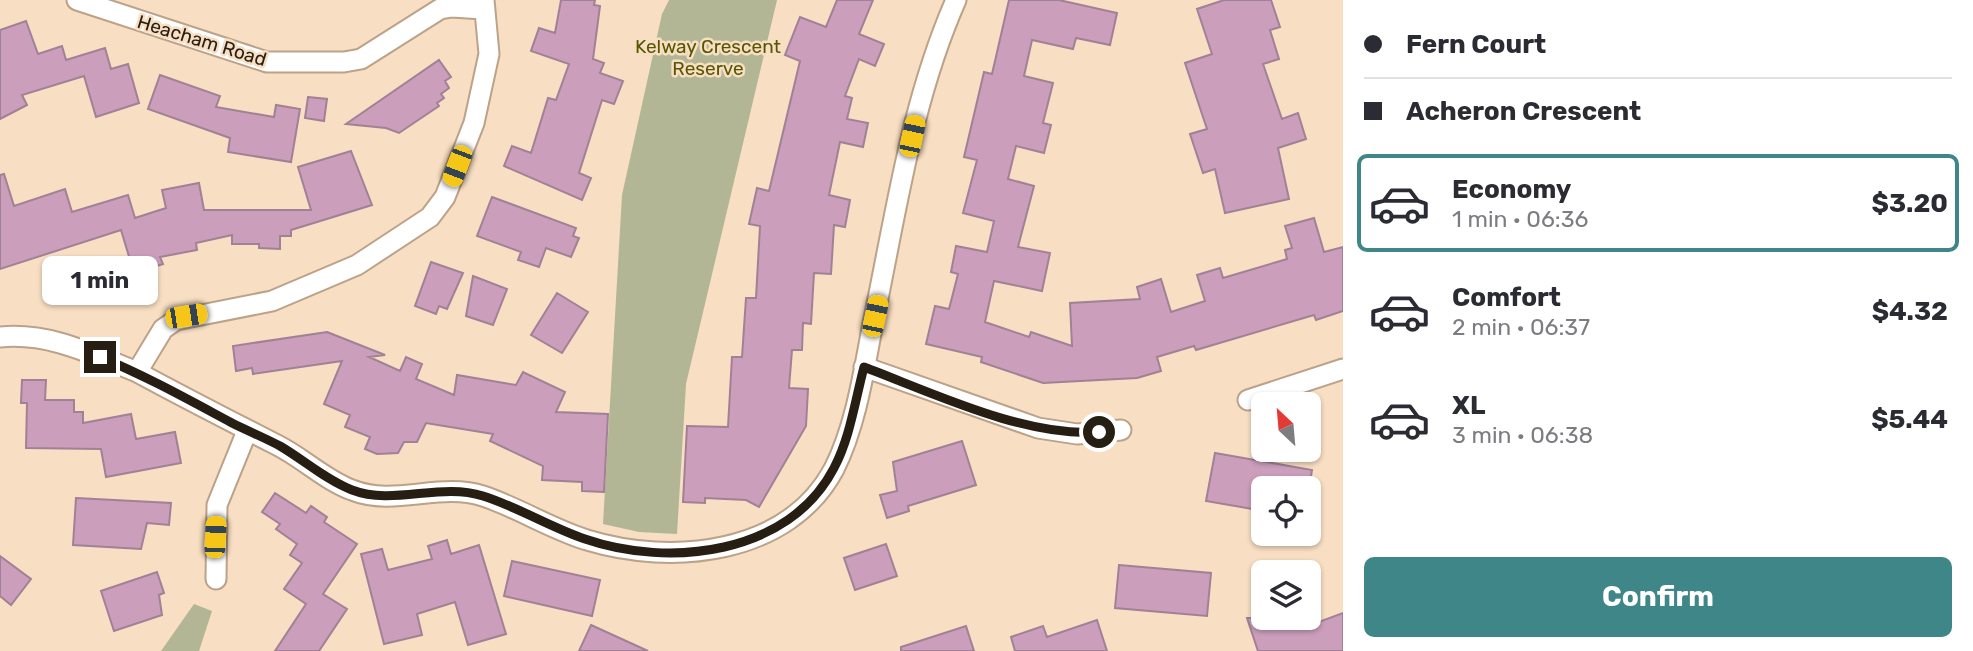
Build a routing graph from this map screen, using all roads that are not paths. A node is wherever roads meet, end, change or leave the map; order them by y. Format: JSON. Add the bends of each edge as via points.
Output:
{"nodes":[{"id":1,"x":77,"y":0,"type":"edge"},
{"id":2,"x":956,"y":0,"type":"edge"},
{"id":3,"x":484,"y":4,"type":"edge"},
{"id":4,"x":0,"y":337,"type":"edge"},
{"id":5,"x":864,"y":367,"type":"junction"},
{"id":6,"x":1343,"y":369,"type":"edge"},
{"id":7,"x":137,"y":372,"type":"junction"},
{"id":8,"x":1248,"y":400,"type":"dead end"},
{"id":9,"x":1121,"y":430,"type":"dead end"},
{"id":10,"x":247,"y":431,"type":"junction"},
{"id":11,"x":216,"y":579,"type":"dead end"}],
"edges":[{"from":1,"to":3,"type":"street","name":"Heacham Road","via":[[267,62],[360,59],[440,9]]},
{"from":2,"to":5,"type":"street","via":[[923,85]]},
{"from":3,"to":7,"type":"street","via":[[489,54],[474,123],[445,197],[430,217],[357,265],[272,301],[176,320],[163,329]]},
{"from":4,"to":7,"type":"street","via":[[54,340]]},
{"from":5,"to":9,"type":"street","via":[[1038,428],[1077,434]]},
{"from":5,"to":10,"type":"street","via":[[843,446],[819,491],[772,531],[742,543],[690,552],[633,550],[585,540],[462,491],[391,496],[353,491]]},
{"from":6,"to":8,"type":"street"},
{"from":7,"to":10,"type":"street"},
{"from":10,"to":11,"type":"street","via":[[217,505]]}]}
